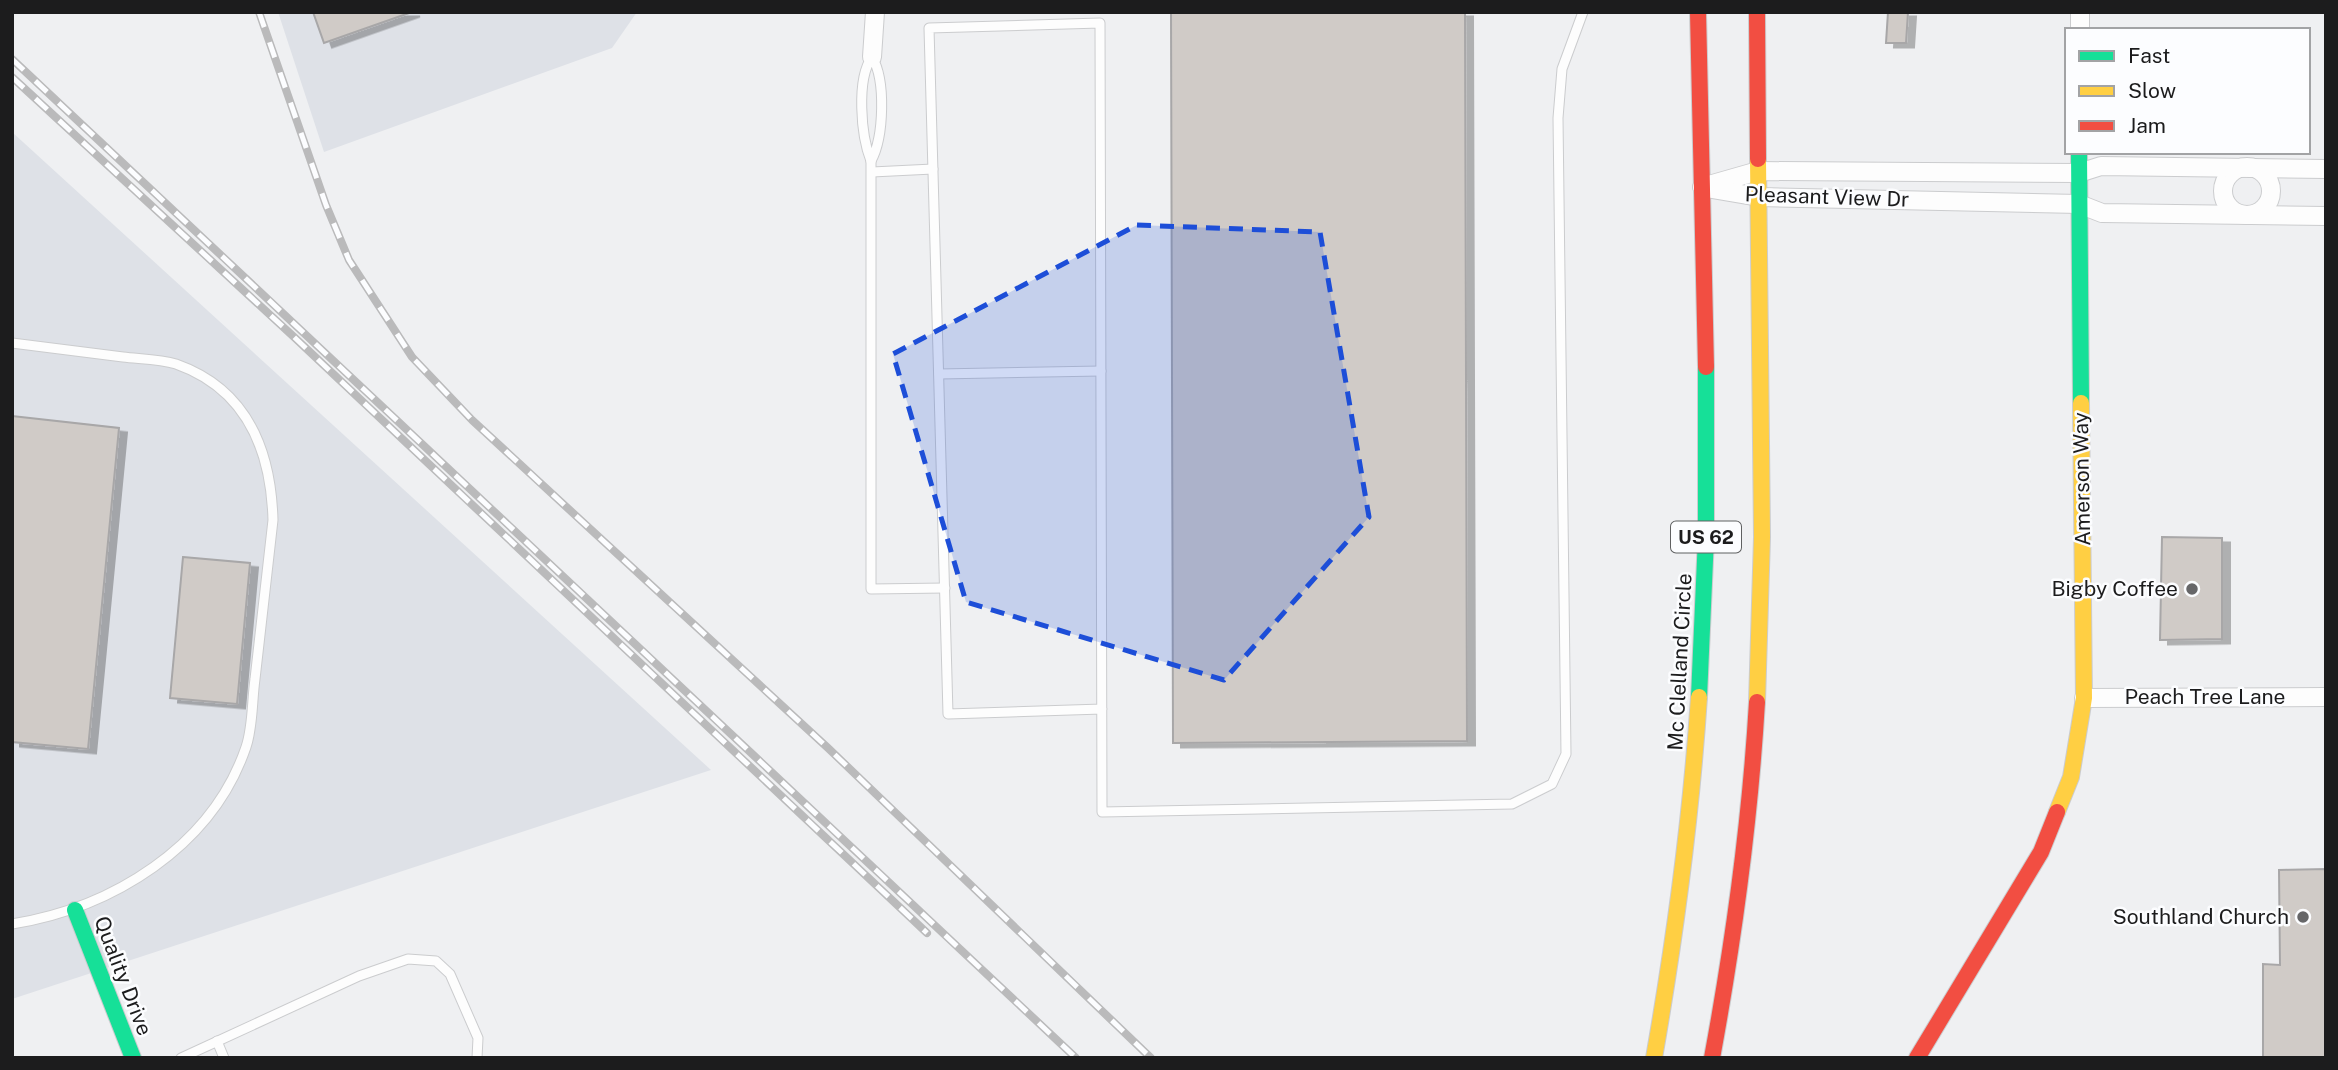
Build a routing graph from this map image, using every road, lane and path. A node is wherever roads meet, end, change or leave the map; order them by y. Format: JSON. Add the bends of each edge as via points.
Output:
{"nodes":[{"id":1,"x":875,"y":12,"type":"edge"},
{"id":2,"x":1583,"y":12,"type":"edge"},
{"id":3,"x":1698,"y":12,"type":"edge"},
{"id":4,"x":1757,"y":12,"type":"edge"},
{"id":5,"x":872,"y":57,"type":"junction"},
{"id":6,"x":2080,"y":154,"type":"edge"},
{"id":7,"x":871,"y":161,"type":"junction"},
{"id":8,"x":2247,"y":167,"type":"junction"},
{"id":9,"x":933,"y":169,"type":"junction"},
{"id":10,"x":2326,"y":169,"type":"edge"},
{"id":11,"x":1758,"y":171,"type":"junction"},
{"id":12,"x":872,"y":172,"type":"junction"},
{"id":13,"x":2080,"y":173,"type":"junction"},
{"id":14,"x":1702,"y":187,"type":"junction"},
{"id":15,"x":1759,"y":197,"type":"junction"},
{"id":16,"x":2079,"y":204,"type":"junction"},
{"id":17,"x":2248,"y":215,"type":"junction"},
{"id":18,"x":2326,"y":216,"type":"edge"},
{"id":19,"x":12,"y":343,"type":"edge"},
{"id":20,"x":1101,"y":371,"type":"junction"},
{"id":21,"x":939,"y":374,"type":"junction"},
{"id":22,"x":945,"y":588,"type":"junction"},
{"id":23,"x":2326,"y":697,"type":"edge"},
{"id":24,"x":2084,"y":698,"type":"junction"},
{"id":25,"x":1102,"y":709,"type":"junction"},
{"id":26,"x":75,"y":910,"type":"junction"},
{"id":27,"x":12,"y":924,"type":"edge"},
{"id":28,"x":217,"y":1041,"type":"junction"},
{"id":29,"x":133,"y":1058,"type":"edge"},
{"id":30,"x":181,"y":1058,"type":"edge"},
{"id":31,"x":224,"y":1058,"type":"edge"},
{"id":32,"x":477,"y":1058,"type":"edge"},
{"id":33,"x":1654,"y":1058,"type":"edge"},
{"id":34,"x":1712,"y":1058,"type":"edge"},
{"id":35,"x":1917,"y":1058,"type":"edge"}],
"edges":[{"from":1,"to":5,"type":"street"},
{"from":2,"to":25,"type":"lane","via":[[1562,69],[1558,118],[1566,754],[1552,784],[1513,804],[1102,812]]},
{"from":3,"to":14,"type":"main road","name":"Mc Clelland Circle","number":"US 62"},
{"from":4,"to":11,"type":"main road","number":"US 62"},
{"from":5,"to":7,"type":"lane","via":[[880,70],[880,144]]},
{"from":5,"to":7,"type":"lane","via":[[863,69],[863,142]]},
{"from":6,"to":13,"type":"main road","name":"Amerson Way"},
{"from":7,"to":12,"type":"lane"},
{"from":8,"to":10,"type":"street","name":"Pleasant View Dr"},
{"from":8,"to":13,"type":"street","name":"Pleasant View Dr","via":[[2101,166]]},
{"from":8,"to":17,"type":"street","via":[[2262,172],[2271,191],[2262,211]]},
{"from":8,"to":17,"type":"street","via":[[2233,172],[2223,191],[2228,205]]},
{"from":9,"to":12,"type":"lane"},
{"from":9,"to":20,"type":"lane","via":[[929,28],[1100,23]]},
{"from":9,"to":21,"type":"lane"},
{"from":11,"to":13,"type":"street","name":"Pleasant View Dr"},
{"from":11,"to":14,"type":"street","name":"Pleasant View Dr"},
{"from":11,"to":15,"type":"main road","number":"US 62"},
{"from":12,"to":22,"type":"lane","via":[[871,589]]},
{"from":13,"to":16,"type":"main road","name":"Amerson Way"},
{"from":14,"to":15,"type":"street","name":"Pleasant View Dr"},
{"from":14,"to":33,"type":"main road","name":"Mc Clelland Circle","number":"US 62","via":[[1704,657],[1688,860]]},
{"from":15,"to":16,"type":"street","name":"Pleasant View Dr"},
{"from":15,"to":34,"type":"main road","number":"US 62","via":[[1762,512],[1756,743],[1738,906]]},
{"from":16,"to":17,"type":"street","name":"Pleasant View Dr","via":[[2102,213]]},
{"from":16,"to":24,"type":"main road","name":"Amerson Way"},
{"from":17,"to":18,"type":"street","name":"Pleasant View Dr"},
{"from":19,"to":26,"type":"lane","via":[[174,363],[205,377],[249,421],[272,482],[273,520],[247,746],[224,794],[184,845],[128,884]]},
{"from":20,"to":21,"type":"lane"},
{"from":20,"to":25,"type":"lane"},
{"from":21,"to":22,"type":"lane"},
{"from":22,"to":25,"type":"lane","via":[[948,714]]},
{"from":23,"to":24,"type":"street","name":"Peach Tree Lane"},
{"from":24,"to":35,"type":"main road","name":"Amerson Way","via":[[2071,778],[2041,852]]},
{"from":26,"to":27,"type":"lane"},
{"from":26,"to":29,"type":"main road","name":"Quality Drive"},
{"from":28,"to":30,"type":"lane"},
{"from":28,"to":31,"type":"lane"},
{"from":28,"to":32,"type":"lane","via":[[359,976],[408,959],[436,961],[450,974],[478,1038]]}]}
